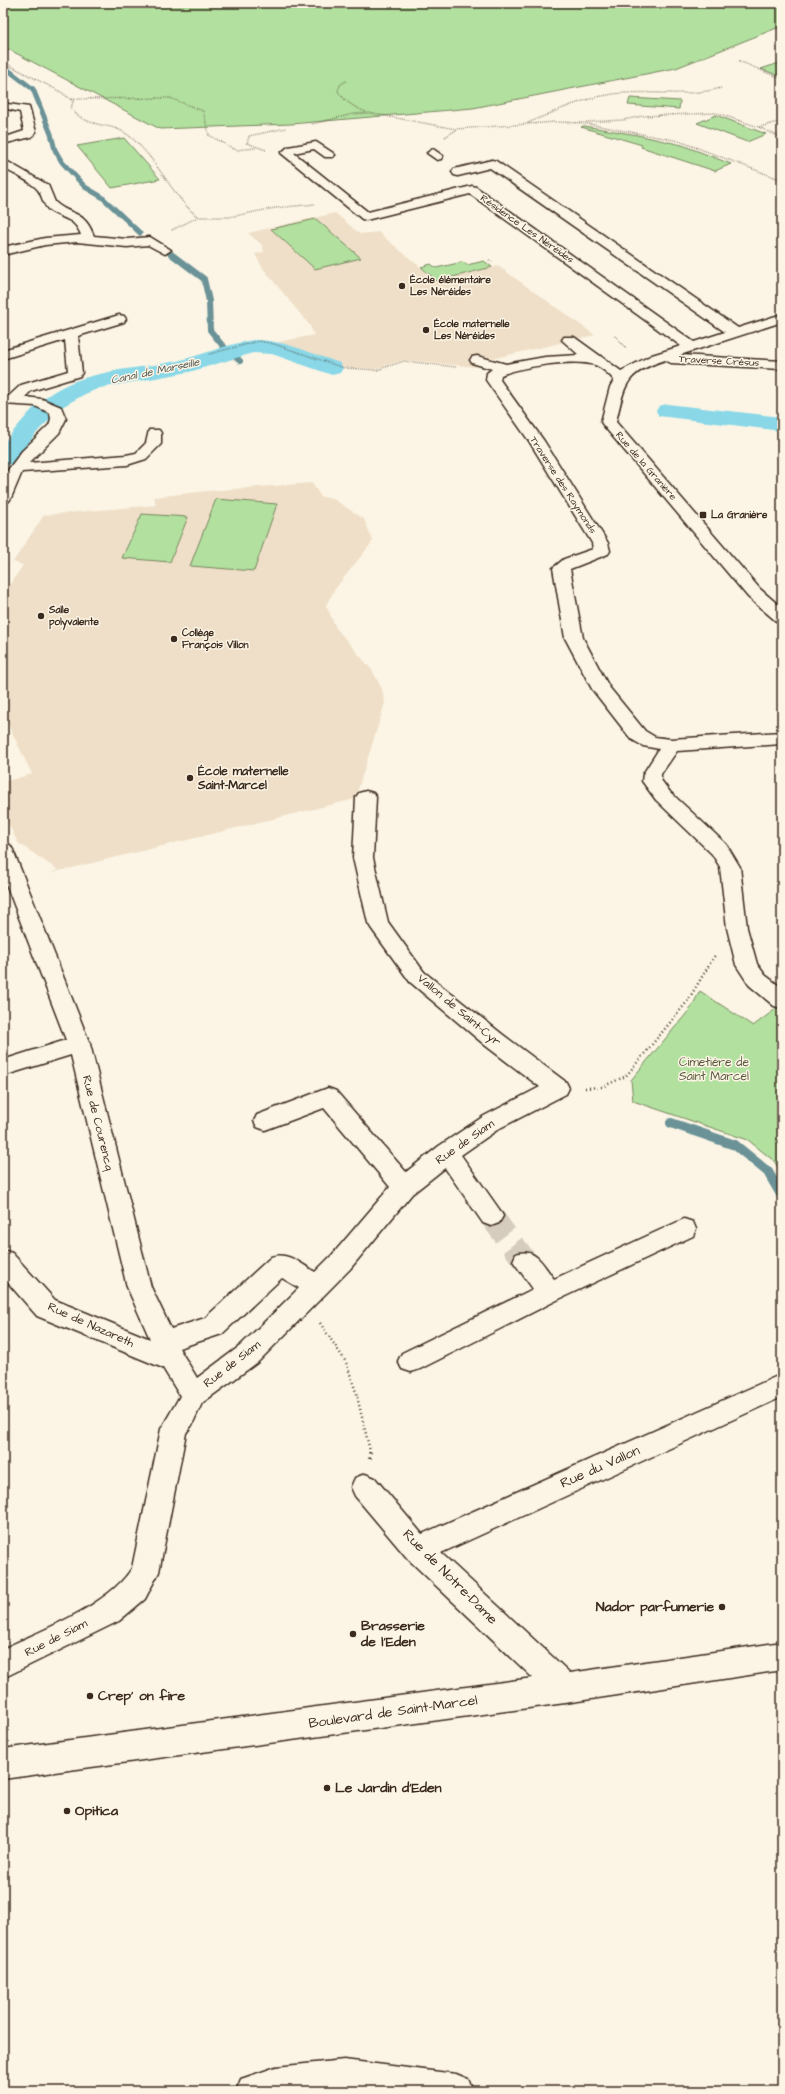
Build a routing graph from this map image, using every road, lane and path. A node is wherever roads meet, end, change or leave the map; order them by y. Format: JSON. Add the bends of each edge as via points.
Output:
{"nodes":[{"id":1,"x":739,"y":61,"type":"dead end"},
{"id":2,"x":3,"y":62,"type":"edge"},
{"id":3,"x":782,"y":79,"type":"edge"},
{"id":4,"x":346,"y":81,"type":"dead end"},
{"id":5,"x":722,"y":88,"type":"dead end"},
{"id":6,"x":70,"y":98,"type":"junction"},
{"id":7,"x":8,"y":108,"type":"dead end"},
{"id":8,"x":369,"y":113,"type":"junction"},
{"id":9,"x":782,"y":121,"type":"edge"},
{"id":10,"x":583,"y":123,"type":"junction"},
{"id":11,"x":312,"y":124,"type":"dead end"},
{"id":12,"x":525,"y":124,"type":"junction"},
{"id":13,"x":759,"y":127,"type":"junction"},
{"id":14,"x":289,"y":128,"type":"dead end"},
{"id":15,"x":782,"y":138,"type":"edge"},
{"id":16,"x":3,"y":141,"type":"edge"},
{"id":17,"x":257,"y":148,"type":"junction"},
{"id":18,"x":272,"y":151,"type":"joint"},
{"id":19,"x":287,"y":153,"type":"junction"},
{"id":20,"x":329,"y":155,"type":"dead end"},
{"id":21,"x":3,"y":163,"type":"edge"},
{"id":22,"x":458,"y":172,"type":"dead end"},
{"id":23,"x":782,"y":180,"type":"edge"},
{"id":24,"x":321,"y":203,"type":"dead end"},
{"id":25,"x":198,"y":217,"type":"junction"},
{"id":26,"x":169,"y":232,"type":"dead end"},
{"id":27,"x":89,"y":239,"type":"junction"},
{"id":28,"x":165,"y":250,"type":"dead end"},
{"id":29,"x":3,"y":251,"type":"edge"},
{"id":30,"x":489,"y":260,"type":"dead end"},
{"id":31,"x":494,"y":263,"type":"dead end"},
{"id":32,"x":782,"y":276,"type":"edge"},
{"id":33,"x":782,"y":280,"type":"edge"},
{"id":34,"x":782,"y":318,"type":"edge"},
{"id":35,"x":119,"y":319,"type":"dead end"},
{"id":36,"x":73,"y":333,"type":"junction"},
{"id":37,"x":736,"y":333,"type":"junction"},
{"id":38,"x":615,"y":336,"type":"dead end"},
{"id":39,"x":569,"y":340,"type":"dead end"},
{"id":40,"x":692,"y":347,"type":"junction"},
{"id":41,"x":631,"y":353,"type":"dead end"},
{"id":42,"x":209,"y":354,"type":"dead end"},
{"id":43,"x":3,"y":355,"type":"edge"},
{"id":44,"x":657,"y":358,"type":"junction"},
{"id":45,"x":477,"y":360,"type":"dead end"},
{"id":46,"x":596,"y":361,"type":"junction"},
{"id":47,"x":782,"y":365,"type":"edge"},
{"id":48,"x":497,"y":374,"type":"junction"},
{"id":49,"x":620,"y":380,"type":"junction"},
{"id":50,"x":9,"y":400,"type":"edge"},
{"id":51,"x":154,"y":433,"type":"dead end"},
{"id":52,"x":17,"y":468,"type":"junction"},
{"id":53,"x":3,"y":498,"type":"edge"},
{"id":54,"x":782,"y":617,"type":"edge"},
{"id":55,"x":782,"y":738,"type":"edge"},
{"id":56,"x":670,"y":745,"type":"junction"},
{"id":57,"x":366,"y":797,"type":"dead end"},
{"id":58,"x":3,"y":850,"type":"edge"},
{"id":59,"x":718,"y":950,"type":"dead end"},
{"id":60,"x":782,"y":1000,"type":"edge"},
{"id":61,"x":79,"y":1044,"type":"junction"},
{"id":62,"x":3,"y":1068,"type":"edge"},
{"id":63,"x":558,"y":1088,"type":"junction"},
{"id":64,"x":265,"y":1121,"type":"dead end"},
{"id":65,"x":447,"y":1153,"type":"junction"},
{"id":66,"x":404,"y":1187,"type":"junction"},
{"id":67,"x":491,"y":1216,"type":"tunnel mouth"},
{"id":68,"x":684,"y":1229,"type":"dead end"},
{"id":69,"x":3,"y":1260,"type":"edge"},
{"id":70,"x":525,"y":1261,"type":"tunnel mouth"},
{"id":71,"x":309,"y":1292,"type":"junction"},
{"id":72,"x":550,"y":1292,"type":"junction"},
{"id":73,"x":168,"y":1351,"type":"junction"},
{"id":74,"x":411,"y":1361,"type":"dead end"},
{"id":75,"x":782,"y":1385,"type":"edge"},
{"id":76,"x":193,"y":1395,"type":"junction"},
{"id":77,"x":365,"y":1487,"type":"joint"},
{"id":78,"x":418,"y":1550,"type":"junction"},
{"id":79,"x":782,"y":1656,"type":"edge"},
{"id":80,"x":3,"y":1664,"type":"edge"},
{"id":81,"x":565,"y":1688,"type":"junction"},
{"id":82,"x":3,"y":1764,"type":"edge"},
{"id":83,"x":253,"y":2091,"type":"edge"},
{"id":84,"x":456,"y":2091,"type":"edge"}],
"edges":[{"from":1,"to":3,"type":"path"},
{"from":2,"to":6,"type":"path"},
{"from":4,"to":8,"type":"path","via":[[338,90],[341,98],[353,107]]},
{"from":5,"to":12,"type":"path","via":[[682,96],[623,93],[606,96]]},
{"from":6,"to":17,"type":"path","via":[[170,98],[203,111],[209,135],[236,150]]},
{"from":6,"to":25,"type":"path","via":[[73,102],[71,109],[78,118],[127,135],[156,167],[187,209]]},
{"from":7,"to":16,"type":"street","via":[[25,109],[30,132]]},
{"from":8,"to":11,"type":"path","via":[[353,114]]},
{"from":8,"to":12,"type":"path","via":[[456,129]]},
{"from":9,"to":13,"type":"path"},
{"from":10,"to":12,"type":"path"},
{"from":10,"to":13,"type":"path","via":[[643,116],[716,113]]},
{"from":10,"to":23,"type":"path","via":[[679,141]]},
{"from":13,"to":15,"type":"path"},
{"from":14,"to":17,"type":"path","via":[[249,136],[247,143]]},
{"from":17,"to":18,"type":"path"},
{"from":18,"to":19,"type":"street"},
{"from":19,"to":20,"type":"street","via":[[292,149],[316,145]]},
{"from":19,"to":40,"type":"street","name":"Résidence Les Néréïdes","via":[[366,216],[472,190]]},
{"from":21,"to":27,"type":"street","via":[[44,188],[46,201],[57,211],[80,222]]},
{"from":22,"to":37,"type":"street","via":[[492,164]]},
{"from":24,"to":25,"type":"path","via":[[229,217]]},
{"from":25,"to":26,"type":"path"},
{"from":27,"to":28,"type":"street","via":[[136,244],[150,241]]},
{"from":27,"to":29,"type":"street","via":[[45,241]]},
{"from":30,"to":31,"type":"path"},
{"from":32,"to":33,"type":"path"},
{"from":34,"to":37,"type":"street"},
{"from":35,"to":36,"type":"street"},
{"from":36,"to":43,"type":"street"},
{"from":36,"to":50,"type":"street","via":[[75,373],[26,388]]},
{"from":37,"to":40,"type":"street"},
{"from":38,"to":41,"type":"path"},
{"from":39,"to":46,"type":"street"},
{"from":40,"to":44,"type":"street"},
{"from":42,"to":48,"type":"path","via":[[251,342],[266,342],[344,368],[377,370],[404,361],[478,369]]},
{"from":44,"to":47,"type":"street","name":"Traverse Crésus"},
{"from":44,"to":49,"type":"street","via":[[629,371]]},
{"from":45,"to":48,"type":"street"},
{"from":46,"to":48,"type":"street","via":[[559,360]]},
{"from":46,"to":49,"type":"street","via":[[615,372]]},
{"from":48,"to":56,"type":"street","name":"Traverse des Raymonds","via":[[600,542],[602,551],[594,556],[566,563],[561,568],[574,638],[601,689],[638,735],[650,742]]},
{"from":49,"to":54,"type":"street","name":"Rue de la Granière","via":[[608,422],[754,593]]},
{"from":50,"to":52,"type":"street","via":[[37,402],[56,410],[59,418],[57,425],[30,451]]},
{"from":51,"to":52,"type":"street","via":[[153,444],[141,456],[127,460]]},
{"from":52,"to":53,"type":"street","via":[[7,482]]},
{"from":55,"to":56,"type":"street","name":"Traverse des Raymonds"},
{"from":56,"to":60,"type":"street","via":[[652,774],[652,781],[663,796],[718,848],[730,867],[737,928],[747,965],[757,980]]},
{"from":57,"to":63,"type":"street","name":"Vallon de Saint-Cyr","via":[[363,858],[378,923],[417,976],[494,1040]]},
{"from":58,"to":61,"type":"street","name":"Rue de Courencq"},
{"from":59,"to":63,"type":"path","via":[[687,1002],[626,1076],[602,1087]]},
{"from":61,"to":62,"type":"street"},
{"from":61,"to":73,"type":"street","name":"Rue de Courencq","via":[[139,1287]]},
{"from":63,"to":65,"type":"street","name":"Rue de Siam","via":[[492,1122]]},
{"from":64,"to":66,"type":"street","via":[[328,1097]]},
{"from":65,"to":66,"type":"street","name":"Rue de Siam"},
{"from":65,"to":67,"type":"street"},
{"from":66,"to":71,"type":"street","name":"Rue de Siam","via":[[341,1262]]},
{"from":68,"to":72,"type":"street"},
{"from":69,"to":73,"type":"street","name":"Rue de Nazareth","via":[[46,1308]]},
{"from":70,"to":72,"type":"street"},
{"from":71,"to":73,"type":"street","via":[[280,1264],[213,1326]]},
{"from":71,"to":76,"type":"street","name":"Rue de Siam","via":[[249,1354]]},
{"from":71,"to":77,"type":"path","via":[[346,1362],[351,1377],[371,1453]]},
{"from":72,"to":74,"type":"street"},
{"from":73,"to":76,"type":"street","name":"Rue de Courencq"},
{"from":75,"to":78,"type":"street","name":"Rue du Vallon"},
{"from":76,"to":80,"type":"street","name":"Rue de Siam","via":[[183,1417],[174,1429],[145,1572],[136,1589],[109,1611]]},
{"from":77,"to":78,"type":"street","name":"Rue de Notre-Dame"},
{"from":78,"to":81,"type":"street","name":"Rue de Notre-Dame"},
{"from":79,"to":81,"type":"street","name":"Boulevard de Saint-Marcel"},
{"from":81,"to":82,"type":"street","name":"Boulevard de Saint-Marcel"},
{"from":83,"to":84,"type":"street","via":[[276,2084],[344,2078]]}]}
